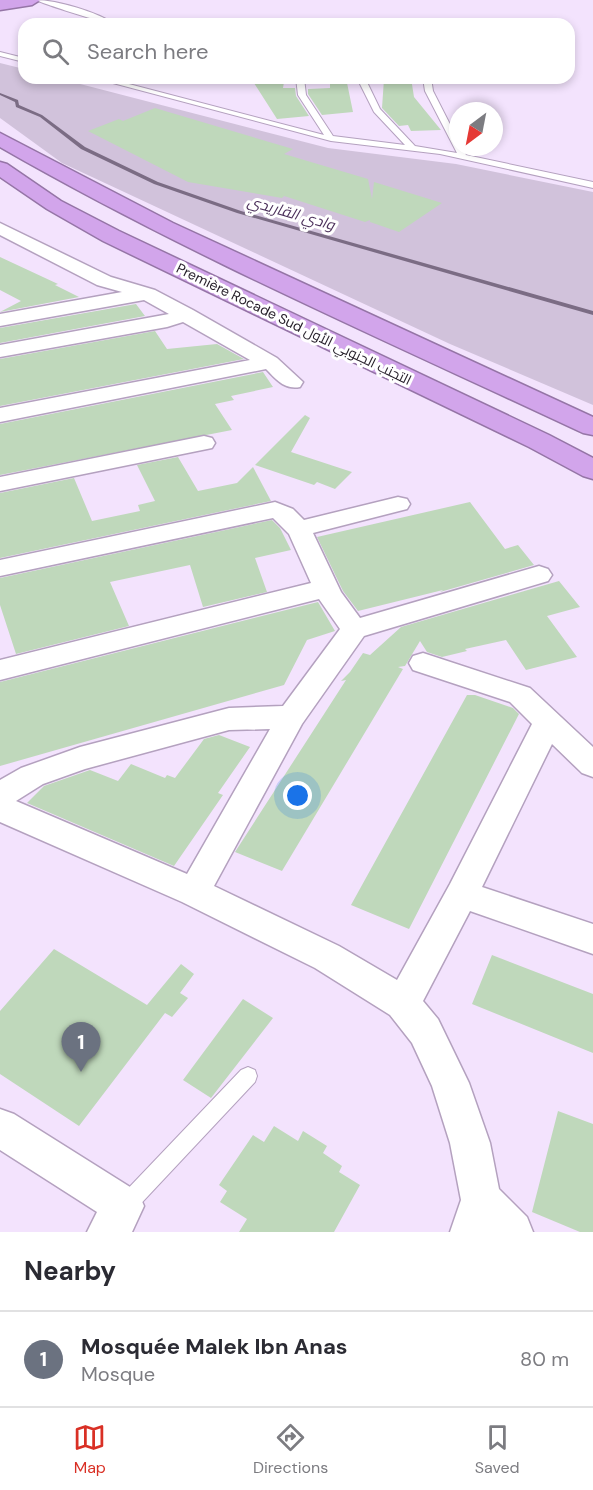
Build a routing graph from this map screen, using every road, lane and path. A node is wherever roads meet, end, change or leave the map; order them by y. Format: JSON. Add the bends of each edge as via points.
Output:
{"nodes":[{"id":1,"x":32,"y":0,"type":"edge"},
{"id":2,"x":39,"y":0,"type":"edge"},
{"id":3,"x":51,"y":2,"type":"edge"},
{"id":4,"x":0,"y":5,"type":"edge"},
{"id":5,"x":95,"y":18,"type":"edge"},
{"id":6,"x":0,"y":54,"type":"edge"},
{"id":7,"x":18,"y":58,"type":"edge"},
{"id":8,"x":121,"y":84,"type":"edge"},
{"id":9,"x":301,"y":84,"type":"edge"},
{"id":10,"x":364,"y":84,"type":"edge"},
{"id":11,"x":428,"y":84,"type":"edge"},
{"id":12,"x":449,"y":130,"type":"edge"},
{"id":13,"x":0,"y":139,"type":"edge"},
{"id":14,"x":331,"y":139,"type":"junction"},
{"id":15,"x":412,"y":148,"type":"junction"},
{"id":16,"x":449,"y":154,"type":"edge"},
{"id":17,"x":462,"y":156,"type":"edge"},
{"id":18,"x":0,"y":168,"type":"edge"},
{"id":19,"x":593,"y":185,"type":"edge"},
{"id":20,"x":0,"y":228,"type":"edge"},
{"id":21,"x":148,"y":294,"type":"junction"},
{"id":22,"x":186,"y":314,"type":"junction"},
{"id":23,"x":0,"y":320,"type":"edge"},
{"id":24,"x":0,"y":351,"type":"edge"},
{"id":25,"x":270,"y":362,"type":"junction"},
{"id":26,"x":292,"y":382,"type":"dead end"},
{"id":27,"x":0,"y":415,"type":"edge"},
{"id":28,"x":593,"y":427,"type":"edge"},
{"id":29,"x":204,"y":443,"type":"dead end"},
{"id":30,"x":593,"y":470,"type":"edge"},
{"id":31,"x":0,"y":484,"type":"edge"},
{"id":32,"x":398,"y":504,"type":"dead end"},
{"id":33,"x":298,"y":529,"type":"junction"},
{"id":34,"x":0,"y":568,"type":"edge"},
{"id":35,"x":539,"y":575,"type":"dead end"},
{"id":36,"x":326,"y":588,"type":"junction"},
{"id":37,"x":354,"y":629,"type":"junction"},
{"id":38,"x":423,"y":663,"type":"dead end"},
{"id":39,"x":0,"y":670,"type":"edge"},
{"id":40,"x":291,"y":717,"type":"junction"},
{"id":41,"x":548,"y":721,"type":"junction"},
{"id":42,"x":593,"y":765,"type":"edge"},
{"id":43,"x":0,"y":795,"type":"edge"},
{"id":44,"x":0,"y":807,"type":"edge"},
{"id":45,"x":194,"y":892,"type":"junction"},
{"id":46,"x":462,"y":894,"type":"junction"},
{"id":47,"x":593,"y":939,"type":"edge"},
{"id":48,"x":403,"y":1003,"type":"junction"},
{"id":49,"x":248,"y":1076,"type":"dead end"},
{"id":50,"x":0,"y":1128,"type":"edge"},
{"id":51,"x":476,"y":1216,"type":"edge"},
{"id":52,"x":116,"y":1219,"type":"edge"},
{"id":53,"x":512,"y":1232,"type":"edge"}],
"edges":[{"from":1,"to":4,"type":"highway"},
{"from":2,"to":3,"type":"lane"},
{"from":3,"to":5,"type":"lane"},
{"from":6,"to":7,"type":"lane"},
{"from":8,"to":14,"type":"lane"},
{"from":9,"to":14,"type":"lane","via":[[302,94]]},
{"from":10,"to":15,"type":"lane","via":[[377,110]]},
{"from":11,"to":12,"type":"lane"},
{"from":13,"to":28,"type":"highway","name":"Première Rocade Sud التجنب الجنوبي الأول","via":[[165,228]]},
{"from":14,"to":15,"type":"lane"},
{"from":15,"to":16,"type":"lane"},
{"from":17,"to":19,"type":"lane"},
{"from":18,"to":30,"type":"highway","name":"Première Rocade Sud التجنب الجنوبي الأول","via":[[54,205],[111,236]]},
{"from":20,"to":21,"type":"street","via":[[104,281]]},
{"from":21,"to":22,"type":"street"},
{"from":21,"to":23,"type":"street"},
{"from":22,"to":24,"type":"street"},
{"from":22,"to":25,"type":"street"},
{"from":25,"to":26,"type":"street"},
{"from":25,"to":27,"type":"street"},
{"from":29,"to":31,"type":"street"},
{"from":32,"to":33,"type":"street"},
{"from":33,"to":34,"type":"street","via":[[289,516],[275,510]]},
{"from":33,"to":36,"type":"street"},
{"from":35,"to":37,"type":"street"},
{"from":36,"to":37,"type":"street"},
{"from":36,"to":39,"type":"street"},
{"from":37,"to":40,"type":"street"},
{"from":38,"to":41,"type":"street","via":[[520,695]]},
{"from":40,"to":43,"type":"street","via":[[230,719],[80,759],[32,776]]},
{"from":40,"to":45,"type":"street"},
{"from":41,"to":42,"type":"street"},
{"from":41,"to":46,"type":"street"},
{"from":44,"to":45,"type":"street"},
{"from":45,"to":48,"type":"street","via":[[327,957]]},
{"from":46,"to":47,"type":"street"},
{"from":46,"to":48,"type":"street"},
{"from":48,"to":51,"type":"street","via":[[425,1031],[450,1083],[470,1143]]},
{"from":49,"to":52,"type":"lane"},
{"from":50,"to":52,"type":"street"},
{"from":51,"to":53,"type":"street"}]}
